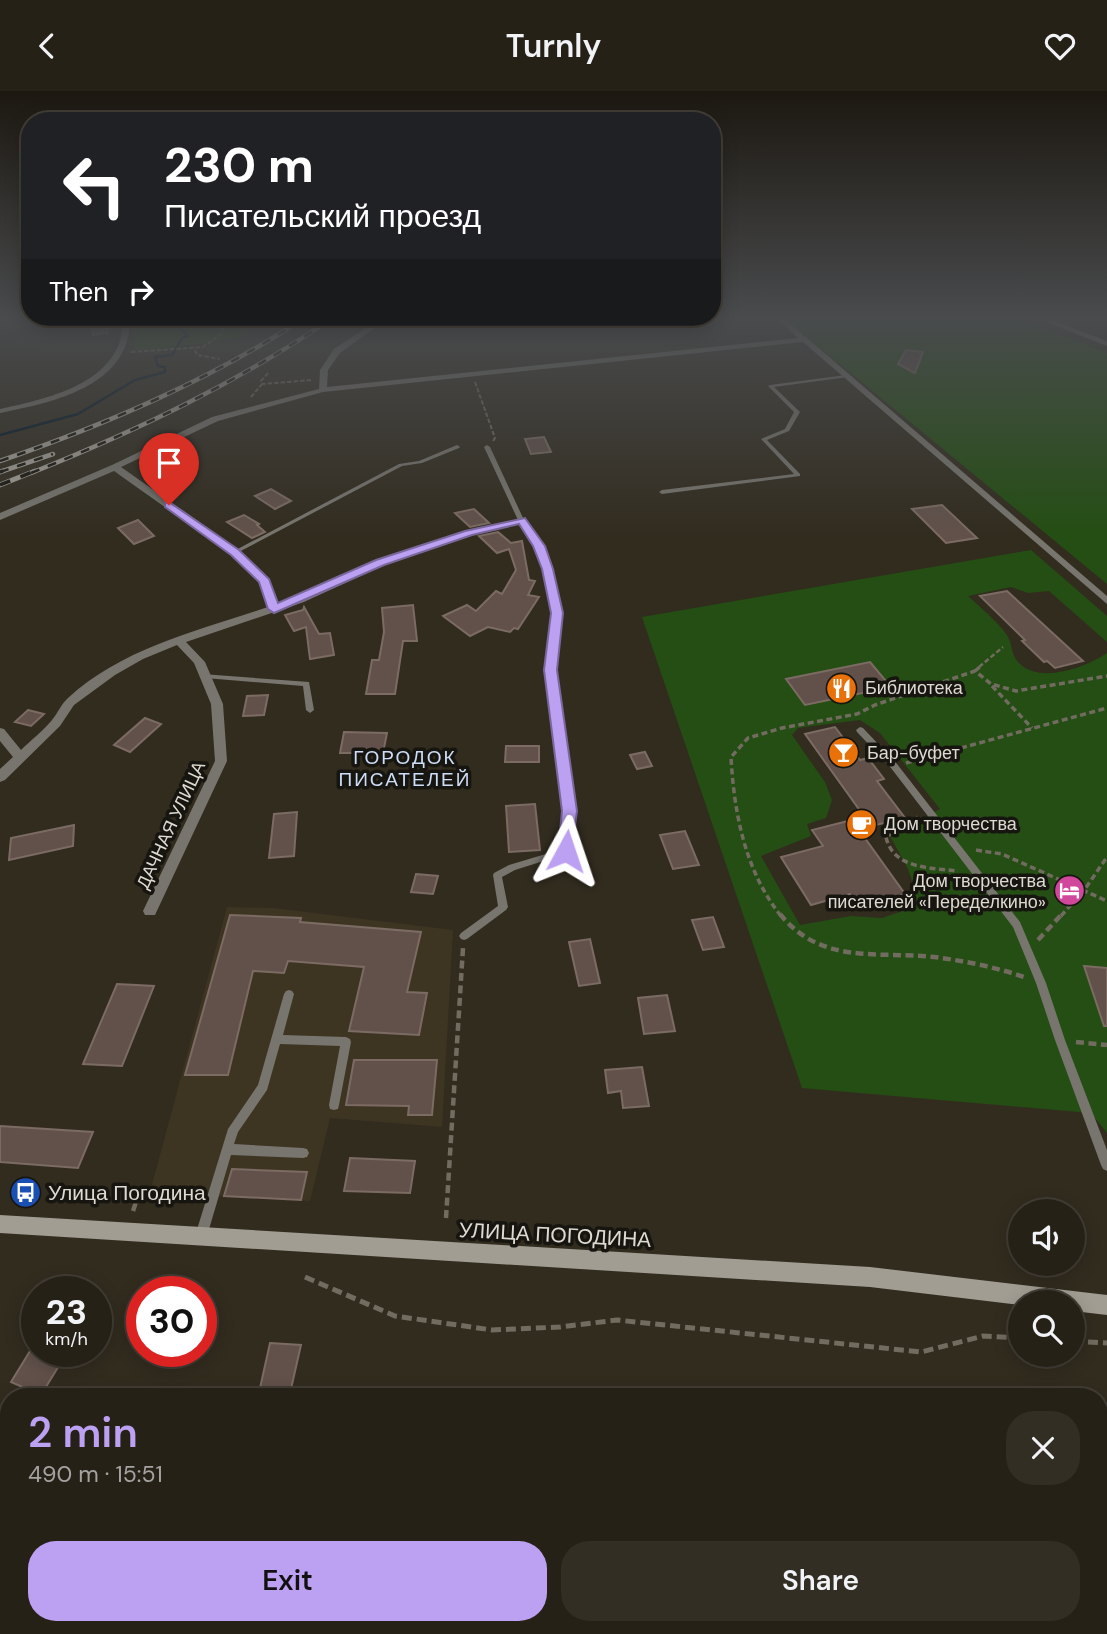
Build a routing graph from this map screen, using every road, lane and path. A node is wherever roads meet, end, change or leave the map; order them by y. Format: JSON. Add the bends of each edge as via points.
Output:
{"nodes":[{"id":1,"x":70,"y":391,"type":"edge"},
{"id":2,"x":319,"y":391,"type":"edge"},
{"id":3,"x":478,"y":391,"type":"edge"},
{"id":4,"x":775,"y":391,"type":"edge"},
{"id":5,"x":863,"y":391,"type":"edge"},
{"id":6,"x":0,"y":411,"type":"edge"},
{"id":7,"x":457,"y":447,"type":"dead end"},
{"id":8,"x":487,"y":447,"type":"joint"},
{"id":9,"x":115,"y":467,"type":"junction"},
{"id":10,"x":662,"y":492,"type":"dead end"},
{"id":11,"x":0,"y":517,"type":"edge"},
{"id":12,"x":522,"y":520,"type":"junction"},
{"id":13,"x":235,"y":552,"type":"junction"},
{"id":14,"x":1107,"y":601,"type":"edge"},
{"id":15,"x":274,"y":609,"type":"junction"},
{"id":16,"x":178,"y":641,"type":"junction"},
{"id":17,"x":1003,"y":647,"type":"dead end"},
{"id":18,"x":975,"y":671,"type":"junction"},
{"id":19,"x":205,"y":676,"type":"junction"},
{"id":20,"x":1107,"y":676,"type":"edge"},
{"id":21,"x":991,"y":684,"type":"junction"},
{"id":22,"x":1107,"y":708,"type":"edge"},
{"id":23,"x":310,"y":710,"type":"dead end"},
{"id":24,"x":1032,"y":728,"type":"junction"},
{"id":25,"x":860,"y":730,"type":"dead end"},
{"id":26,"x":0,"y":732,"type":"edge"},
{"id":27,"x":20,"y":758,"type":"junction"},
{"id":28,"x":894,"y":766,"type":"junction"},
{"id":29,"x":0,"y":777,"type":"edge"},
{"id":30,"x":929,"y":811,"type":"junction"},
{"id":31,"x":956,"y":846,"type":"junction"},
{"id":32,"x":566,"y":851,"type":"joint"},
{"id":33,"x":1107,"y":857,"type":"edge"},
{"id":34,"x":977,"y":873,"type":"junction"},
{"id":35,"x":1085,"y":889,"type":"junction"},
{"id":36,"x":1107,"y":901,"type":"edge"},
{"id":37,"x":150,"y":911,"type":"dead end"},
{"id":38,"x":464,"y":936,"type":"joint"},
{"id":39,"x":1027,"y":952,"type":"junction"},
{"id":40,"x":1041,"y":983,"type":"junction"},
{"id":41,"x":289,"y":993,"type":"dead end"},
{"id":42,"x":276,"y":1039,"type":"junction"},
{"id":43,"x":1060,"y":1040,"type":"junction"},
{"id":44,"x":1107,"y":1045,"type":"edge"},
{"id":45,"x":334,"y":1105,"type":"dead end"},
{"id":46,"x":227,"y":1149,"type":"junction"},
{"id":47,"x":303,"y":1153,"type":"dead end"},
{"id":48,"x":1107,"y":1165,"type":"edge"},
{"id":49,"x":136,"y":1202,"type":"dead end"},
{"id":50,"x":133,"y":1212,"type":"dead end"},
{"id":51,"x":446,"y":1218,"type":"dead end"},
{"id":52,"x":0,"y":1224,"type":"edge"},
{"id":53,"x":201,"y":1236,"type":"junction"},
{"id":54,"x":305,"y":1277,"type":"dead end"},
{"id":55,"x":1107,"y":1305,"type":"edge"},
{"id":56,"x":1008,"y":1337,"type":"edge"},
{"id":57,"x":1085,"y":1342,"type":"edge"},
{"id":58,"x":1107,"y":1343,"type":"edge"}],
"edges":[{"from":1,"to":6,"type":"street"},
{"from":2,"to":9,"type":"street","via":[[215,419]]},
{"from":3,"to":8,"type":"path","via":[[495,438]]},
{"from":4,"to":10,"type":"lane","via":[[797,412],[787,430],[764,439],[798,475]]},
{"from":5,"to":14,"type":"street"},
{"from":7,"to":13,"type":"lane","via":[[401,465]]},
{"from":8,"to":12,"type":"lane"},
{"from":9,"to":11,"type":"street"},
{"from":9,"to":13,"type":"street"},
{"from":12,"to":15,"type":"street","via":[[380,563]]},
{"from":12,"to":32,"type":"street","via":[[543,557],[557,613],[551,670],[570,811]]},
{"from":13,"to":15,"type":"street","via":[[264,581]]},
{"from":15,"to":16,"type":"street"},
{"from":16,"to":19,"type":"street","name":"ДАЧНАЯ УЛИЦА","via":[[199,662]]},
{"from":16,"to":27,"type":"street","via":[[139,656],[80,694]]},
{"from":17,"to":18,"type":"path"},
{"from":18,"to":21,"type":"path"},
{"from":18,"to":40,"type":"path","via":[[858,714],[747,738],[731,757],[740,832],[764,893],[797,935],[838,952],[987,964]]},
{"from":19,"to":23,"type":"lane","via":[[306,684]]},
{"from":19,"to":37,"type":"street","name":"ДАЧНАЯ УЛИЦА","via":[[217,704],[221,761]]},
{"from":20,"to":21,"type":"path","via":[[1016,691]]},
{"from":21,"to":24,"type":"path"},
{"from":22,"to":24,"type":"path"},
{"from":24,"to":28,"type":"path"},
{"from":25,"to":28,"type":"lane"},
{"from":26,"to":27,"type":"street"},
{"from":27,"to":29,"type":"street"},
{"from":28,"to":30,"type":"lane"},
{"from":30,"to":31,"type":"lane"},
{"from":30,"to":34,"type":"path","via":[[886,837],[895,856],[913,865]]},
{"from":31,"to":34,"type":"lane"},
{"from":31,"to":35,"type":"path","via":[[1002,854]]},
{"from":32,"to":38,"type":"lane","via":[[497,875],[503,907]]},
{"from":33,"to":35,"type":"path"},
{"from":34,"to":39,"type":"lane","via":[[1017,925]]},
{"from":35,"to":36,"type":"path"},
{"from":35,"to":39,"type":"path"},
{"from":38,"to":51,"type":"path"},
{"from":39,"to":40,"type":"lane"},
{"from":40,"to":43,"type":"lane"},
{"from":41,"to":42,"type":"lane"},
{"from":42,"to":45,"type":"lane","via":[[346,1042]]},
{"from":42,"to":46,"type":"lane","via":[[263,1087],[233,1129]]},
{"from":43,"to":44,"type":"path"},
{"from":43,"to":48,"type":"lane"},
{"from":46,"to":47,"type":"lane"},
{"from":46,"to":53,"type":"lane"},
{"from":49,"to":50,"type":"path"},
{"from":52,"to":53,"type":"main road","name":"УЛИЦА ПОГОДИНА"},
{"from":53,"to":55,"type":"main road","name":"УЛИЦА ПОГОДИНА","via":[[870,1277]]},
{"from":54,"to":56,"type":"path","via":[[395,1316],[492,1329],[617,1320],[922,1352],[983,1336]]},
{"from":57,"to":58,"type":"path"}]}
